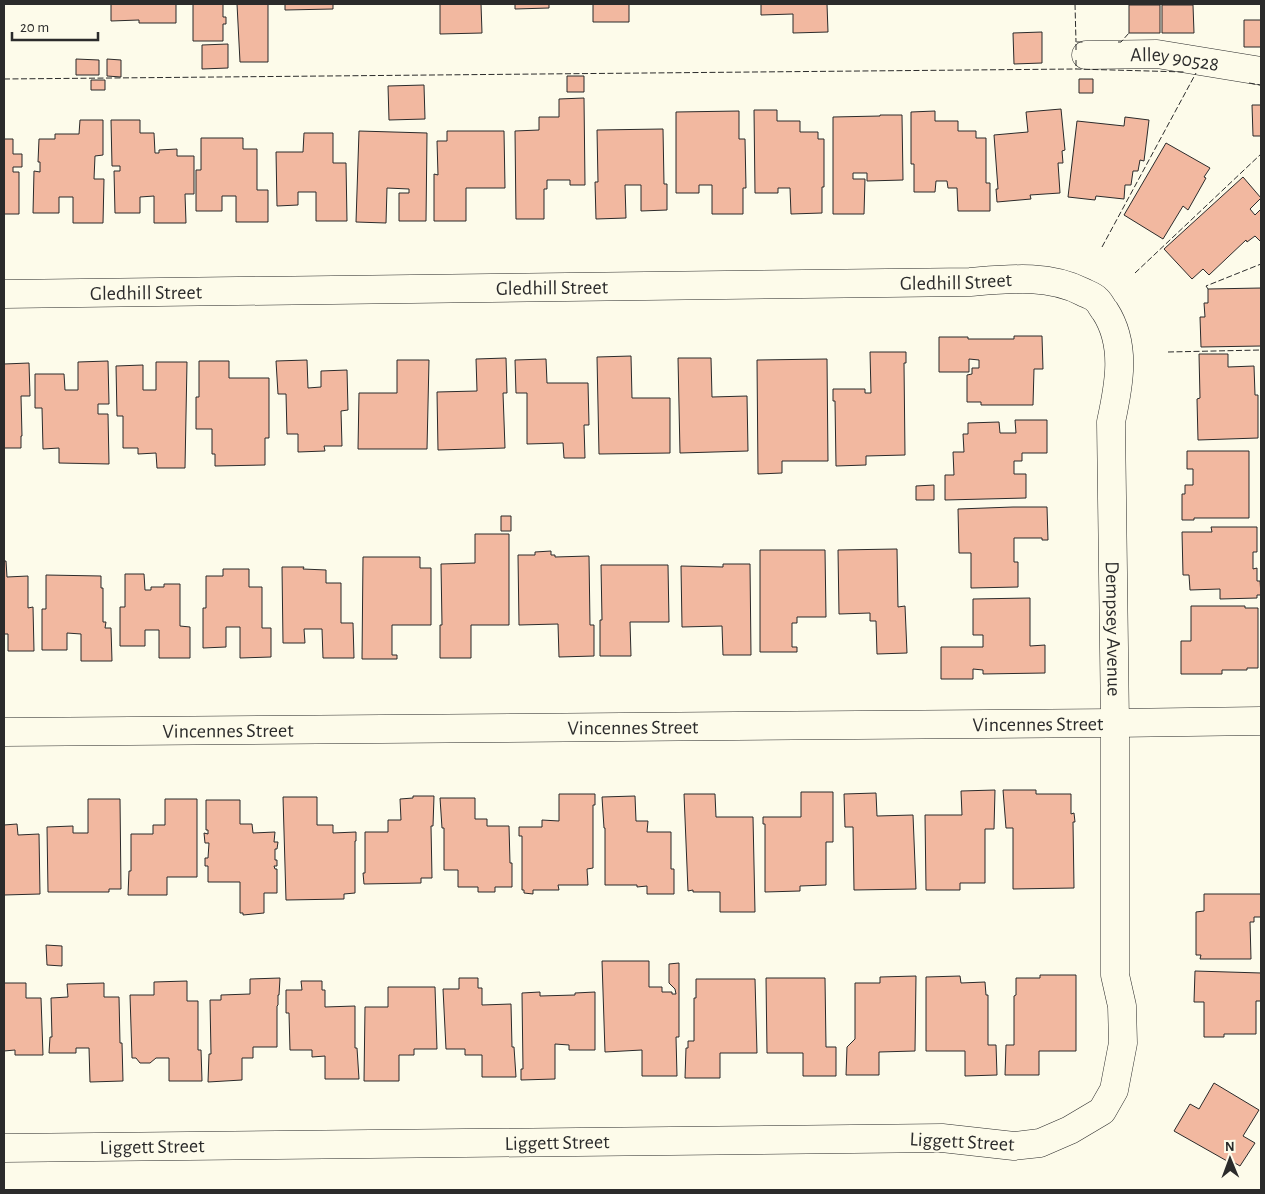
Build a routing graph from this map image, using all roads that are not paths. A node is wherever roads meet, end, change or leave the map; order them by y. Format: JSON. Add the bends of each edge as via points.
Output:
{"nodes":[{"id":1,"x":1086,"y":55,"type":"dead end"},
{"id":2,"x":1261,"y":71,"type":"edge"},
{"id":3,"x":4,"y":294,"type":"edge"},
{"id":4,"x":1096,"y":299,"type":"joint"},
{"id":5,"x":1261,"y":721,"type":"edge"},
{"id":6,"x":1115,"y":724,"type":"junction"},
{"id":7,"x":4,"y":732,"type":"edge"},
{"id":8,"x":1102,"y":1111,"type":"joint"},
{"id":9,"x":4,"y":1148,"type":"edge"}],
"edges":[{"from":1,"to":2,"type":"street","name":"Alley 90528","via":[[1157,54]]},
{"from":3,"to":4,"type":"street","name":"Gledhill Street","via":[[1039,279],[1072,286]]},
{"from":4,"to":6,"type":"street","name":"Dempsey Avenue","via":[[1112,323],[1119,353],[1119,386],[1111,422]]},
{"from":5,"to":6,"type":"street","name":"Vincennes Street"},
{"from":6,"to":7,"type":"street","name":"Vincennes Street"},
{"from":6,"to":8,"type":"street","name":"Dempsey Avenue","via":[[1116,975],[1122,1006],[1123,1043],[1114,1090]]},
{"from":8,"to":9,"type":"street","name":"Liggett Street","via":[[1040,1143],[1014,1146],[942,1138]]}]}
